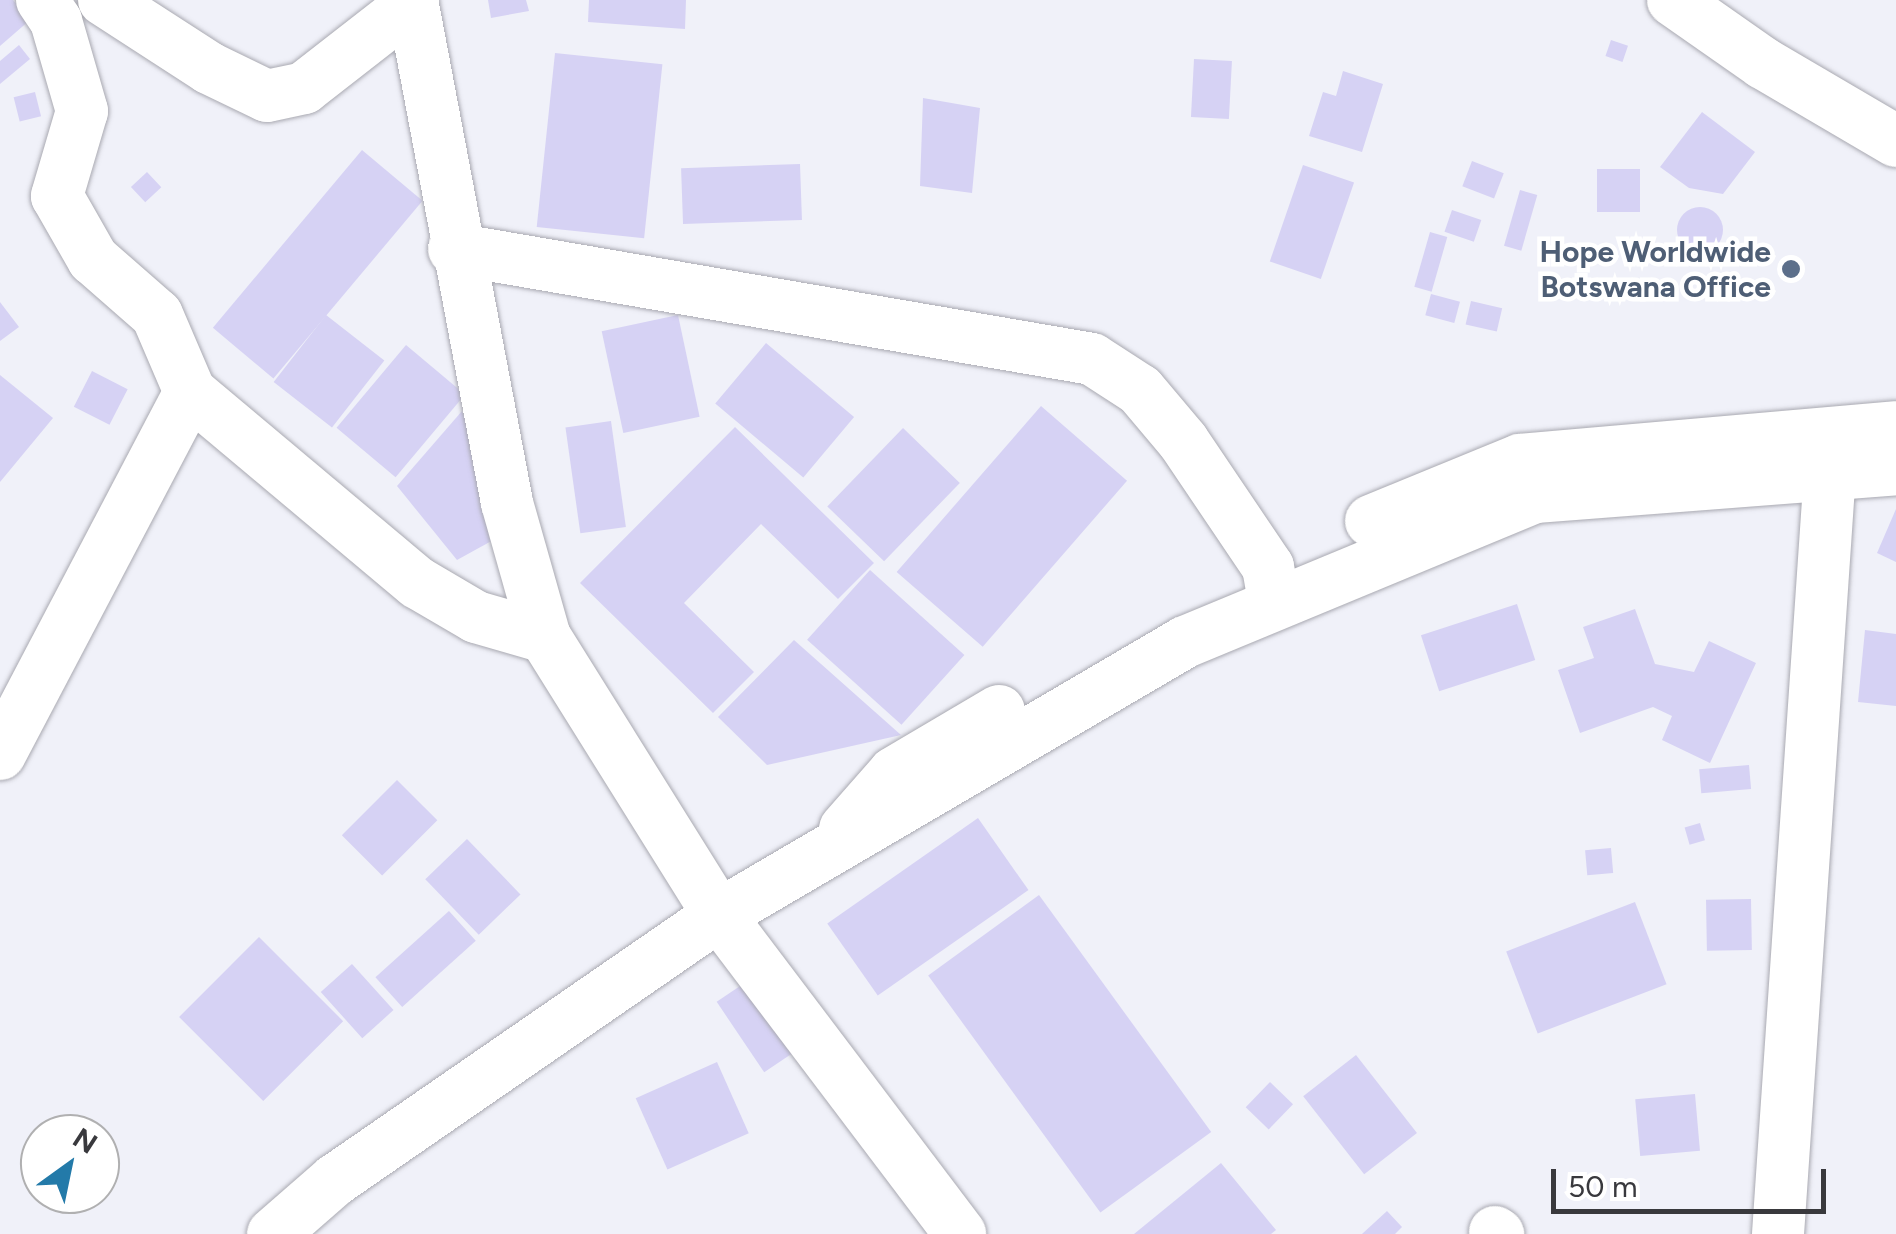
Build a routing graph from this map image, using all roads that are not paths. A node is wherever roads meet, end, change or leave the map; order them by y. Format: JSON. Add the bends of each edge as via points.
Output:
{"nodes":[{"id":1,"x":42,"y":0,"type":"edge"},
{"id":2,"x":104,"y":0,"type":"edge"},
{"id":3,"x":1673,"y":0,"type":"edge"},
{"id":4,"x":1727,"y":0,"type":"edge"},
{"id":5,"x":412,"y":2,"type":"edge"},
{"id":6,"x":1771,"y":50,"type":"junction"},
{"id":7,"x":1896,"y":116,"type":"edge"},
{"id":8,"x":1896,"y":141,"type":"edge"},
{"id":9,"x":454,"y":249,"type":"junction"},
{"id":10,"x":190,"y":392,"type":"junction"},
{"id":11,"x":1896,"y":427,"type":"edge"},
{"id":12,"x":1836,"y":450,"type":"junction"},
{"id":13,"x":1896,"y":469,"type":"edge"},
{"id":14,"x":1271,"y":584,"type":"junction"},
{"id":15,"x":545,"y":637,"type":"junction"},
{"id":16,"x":0,"y":754,"type":"edge"},
{"id":17,"x":719,"y":915,"type":"junction"},
{"id":18,"x":274,"y":1234,"type":"edge"},
{"id":19,"x":960,"y":1234,"type":"edge"},
{"id":20,"x":1778,"y":1234,"type":"edge"}],
"edges":[{"from":1,"to":10,"type":"street","via":[[56,21],[82,110],[58,196],[94,259],[157,315]]},
{"from":2,"to":5,"type":"street","via":[[209,68],[267,96],[304,88]]},
{"from":3,"to":6,"type":"street"},
{"from":4,"to":6,"type":"street"},
{"from":5,"to":9,"type":"street"},
{"from":6,"to":7,"type":"street"},
{"from":6,"to":8,"type":"street"},
{"from":9,"to":14,"type":"street","via":[[1092,358],[1151,402]]},
{"from":9,"to":15,"type":"street","via":[[514,536]]},
{"from":10,"to":15,"type":"street","via":[[418,584],[476,617]]},
{"from":10,"to":16,"type":"street"},
{"from":11,"to":12,"type":"street"},
{"from":12,"to":13,"type":"street"},
{"from":12,"to":14,"type":"street","via":[[1520,460]]},
{"from":12,"to":20,"type":"street"},
{"from":14,"to":17,"type":"street","via":[[1184,604],[894,773],[821,857]]},
{"from":15,"to":17,"type":"street"},
{"from":17,"to":18,"type":"street","via":[[335,1180]]},
{"from":17,"to":19,"type":"street"}]}
